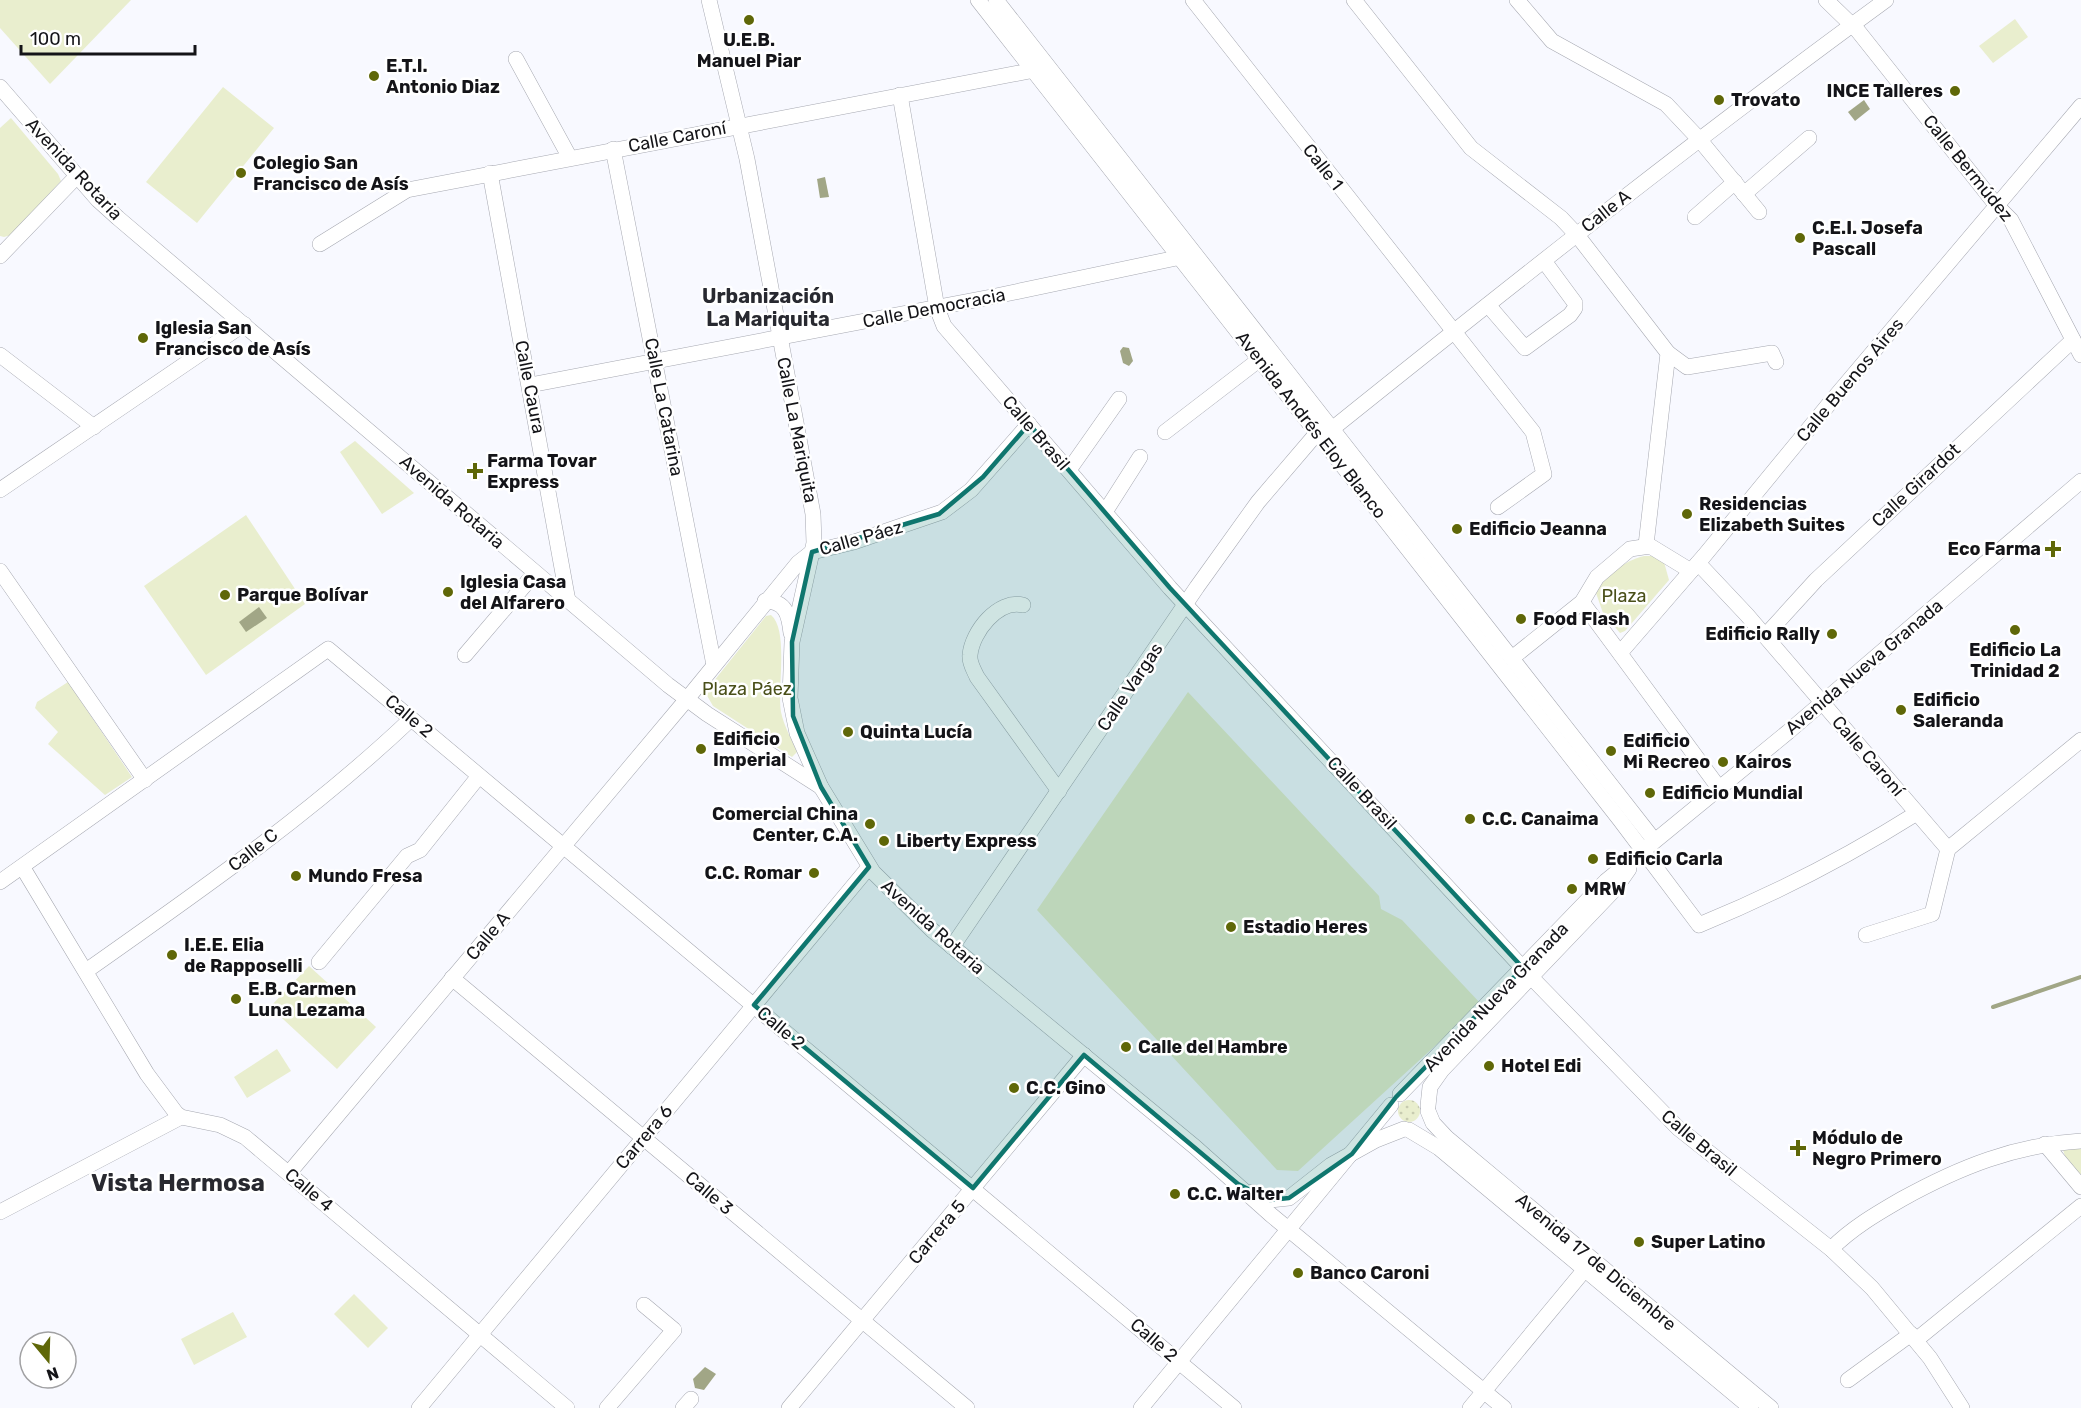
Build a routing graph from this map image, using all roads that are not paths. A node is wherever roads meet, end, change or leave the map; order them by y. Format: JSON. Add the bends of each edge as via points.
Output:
{"nodes":[{"id":1,"x":709,"y":0,"type":"edge"},
{"id":2,"x":978,"y":0,"type":"edge"},
{"id":3,"x":996,"y":0,"type":"edge"},
{"id":4,"x":1193,"y":0,"type":"edge"},
{"id":5,"x":1354,"y":0,"type":"edge"},
{"id":6,"x":1517,"y":0,"type":"edge"},
{"id":7,"x":1826,"y":0,"type":"edge"},
{"id":8,"x":1886,"y":0,"type":"edge"},
{"id":9,"x":1852,"y":25,"type":"junction"},
{"id":10,"x":516,"y":58,"type":"dead end"},
{"id":11,"x":1049,"y":68,"type":"junction"},
{"id":12,"x":1034,"y":70,"type":"junction"},
{"id":13,"x":0,"y":87,"type":"edge"},
{"id":14,"x":900,"y":95,"type":"junction"},
{"id":15,"x":2081,"y":106,"type":"edge"},
{"id":16,"x":740,"y":125,"type":"junction"},
{"id":17,"x":1809,"y":138,"type":"dead end"},
{"id":18,"x":1699,"y":139,"type":"junction"},
{"id":19,"x":613,"y":149,"type":"junction"},
{"id":20,"x":570,"y":158,"type":"junction"},
{"id":21,"x":490,"y":173,"type":"junction"},
{"id":22,"x":77,"y":176,"type":"junction"},
{"id":23,"x":1739,"y":188,"type":"junction"},
{"id":24,"x":1997,"y":206,"type":"junction"},
{"id":25,"x":1759,"y":212,"type":"dead end"},
{"id":26,"x":1695,"y":217,"type":"dead end"},
{"id":27,"x":1577,"y":235,"type":"junction"},
{"id":28,"x":320,"y":244,"type":"dead end"},
{"id":29,"x":1,"y":252,"type":"edge"},
{"id":30,"x":1188,"y":256,"type":"junction"},
{"id":31,"x":1544,"y":261,"type":"junction"},
{"id":32,"x":1488,"y":305,"type":"junction"},
{"id":33,"x":937,"y":308,"type":"junction"},
{"id":34,"x":244,"y":324,"type":"junction"},
{"id":35,"x":1453,"y":333,"type":"junction"},
{"id":36,"x":780,"y":338,"type":"junction"},
{"id":37,"x":2073,"y":340,"type":"junction"},
{"id":38,"x":1668,"y":353,"type":"junction"},
{"id":39,"x":0,"y":355,"type":"edge"},
{"id":40,"x":2081,"y":356,"type":"edge"},
{"id":41,"x":1260,"y":359,"type":"junction"},
{"id":42,"x":656,"y":361,"type":"junction"},
{"id":43,"x":1776,"y":362,"type":"dead end"},
{"id":44,"x":530,"y":385,"type":"junction"},
{"id":45,"x":1119,"y":399,"type":"dead end"},
{"id":46,"x":1029,"y":424,"type":"junction"},
{"id":47,"x":94,"y":427,"type":"junction"},
{"id":48,"x":1324,"y":431,"type":"junction"},
{"id":49,"x":1165,"y":432,"type":"dead end"},
{"id":50,"x":1140,"y":457,"type":"dead end"},
{"id":51,"x":1069,"y":470,"type":"junction"},
{"id":52,"x":2081,"y":481,"type":"edge"},
{"id":53,"x":0,"y":490,"type":"edge"},
{"id":54,"x":1498,"y":507,"type":"dead end"},
{"id":55,"x":1105,"y":512,"type":"junction"},
{"id":56,"x":1646,"y":545,"type":"junction"},
{"id":57,"x":812,"y":552,"type":"junction"},
{"id":58,"x":1695,"y":567,"type":"junction"},
{"id":59,"x":0,"y":571,"type":"edge"},
{"id":60,"x":535,"y":573,"type":"junction"},
{"id":61,"x":765,"y":600,"type":"junction"},
{"id":62,"x":568,"y":601,"type":"junction"},
{"id":63,"x":1582,"y":602,"type":"junction"},
{"id":64,"x":1185,"y":604,"type":"junction"},
{"id":65,"x":1023,"y":605,"type":"dead end"},
{"id":66,"x":1765,"y":636,"type":"junction"},
{"id":67,"x":792,"y":642,"type":"junction"},
{"id":68,"x":1620,"y":653,"type":"junction"},
{"id":69,"x":465,"y":655,"type":"dead end"},
{"id":70,"x":1512,"y":658,"type":"junction"},
{"id":71,"x":714,"y":665,"type":"junction"},
{"id":72,"x":687,"y":699,"type":"junction"},
{"id":73,"x":1822,"y":703,"type":"junction"},
{"id":74,"x":411,"y":719,"type":"junction"},
{"id":75,"x":2081,"y":740,"type":"edge"},
{"id":76,"x":479,"y":776,"type":"junction"},
{"id":77,"x":145,"y":780,"type":"junction"},
{"id":78,"x":820,"y":787,"type":"junction"},
{"id":79,"x":1719,"y":788,"type":"junction"},
{"id":80,"x":1059,"y":790,"type":"junction"},
{"id":81,"x":1917,"y":813,"type":"junction"},
{"id":82,"x":1649,"y":845,"type":"junction"},
{"id":83,"x":562,"y":846,"type":"junction"},
{"id":84,"x":1948,"y":849,"type":"junction"},
{"id":85,"x":869,"y":867,"type":"junction"},
{"id":86,"x":23,"y":868,"type":"junction"},
{"id":87,"x":0,"y":882,"type":"edge"},
{"id":88,"x":1866,"y":935,"type":"dead end"},
{"id":89,"x":952,"y":946,"type":"junction"},
{"id":90,"x":319,"y":962,"type":"dead end"},
{"id":91,"x":86,"y":971,"type":"junction"},
{"id":92,"x":1527,"y":972,"type":"junction"},
{"id":93,"x":452,"y":978,"type":"junction"},
{"id":94,"x":754,"y":1005,"type":"junction"},
{"id":95,"x":1084,"y":1055,"type":"junction"},
{"id":96,"x":1395,"y":1100,"type":"junction"},
{"id":97,"x":1428,"y":1109,"type":"junction"},
{"id":98,"x":181,"y":1117,"type":"junction"},
{"id":99,"x":1406,"y":1129,"type":"junction"},
{"id":100,"x":643,"y":1138,"type":"junction"},
{"id":101,"x":2081,"y":1141,"type":"edge"},
{"id":102,"x":2045,"y":1144,"type":"junction"},
{"id":103,"x":1352,"y":1154,"type":"junction"},
{"id":104,"x":289,"y":1173,"type":"junction"},
{"id":105,"x":1238,"y":1184,"type":"junction"},
{"id":106,"x":2081,"y":1187,"type":"edge"},
{"id":107,"x":973,"y":1188,"type":"junction"},
{"id":108,"x":2081,"y":1206,"type":"edge"},
{"id":109,"x":0,"y":1212,"type":"edge"},
{"id":110,"x":1289,"y":1228,"type":"junction"},
{"id":111,"x":1831,"y":1249,"type":"junction"},
{"id":112,"x":1589,"y":1264,"type":"junction"},
{"id":113,"x":644,"y":1305,"type":"dead end"},
{"id":114,"x":862,"y":1321,"type":"junction"},
{"id":115,"x":480,"y":1335,"type":"junction"},
{"id":116,"x":1914,"y":1337,"type":"junction"},
{"id":117,"x":1179,"y":1362,"type":"junction"},
{"id":118,"x":1848,"y":1380,"type":"dead end"},
{"id":119,"x":1484,"y":1391,"type":"junction"},
{"id":120,"x":419,"y":1408,"type":"edge"},
{"id":121,"x":567,"y":1408,"type":"edge"},
{"id":122,"x":607,"y":1408,"type":"edge"},
{"id":123,"x":789,"y":1408,"type":"edge"},
{"id":124,"x":966,"y":1408,"type":"edge"},
{"id":125,"x":1141,"y":1408,"type":"edge"},
{"id":126,"x":1234,"y":1408,"type":"edge"},
{"id":127,"x":1470,"y":1408,"type":"edge"},
{"id":128,"x":1504,"y":1408,"type":"edge"},
{"id":129,"x":1751,"y":1408,"type":"edge"},
{"id":130,"x":1772,"y":1408,"type":"edge"},
{"id":131,"x":1962,"y":1408,"type":"edge"}],
"edges":[{"from":1,"to":16,"type":"street","name":"Calle La Mariquita"},
{"from":2,"to":12,"type":"street","name":"Avenida Andrés Eloy Blanco"},
{"from":3,"to":11,"type":"street","name":"Avenida Andrés Eloy Blanco"},
{"from":4,"to":35,"type":"street","name":"Calle 1"},
{"from":5,"to":27,"type":"street","via":[[1471,148]]},
{"from":6,"to":18,"type":"street","via":[[1552,41],[1661,100]]},
{"from":7,"to":9,"type":"street"},
{"from":8,"to":9,"type":"street","name":"Calle A"},
{"from":9,"to":18,"type":"street","name":"Calle A"},
{"from":9,"to":24,"type":"street","name":"Calle Bermúdez"},
{"from":10,"to":20,"type":"street"},
{"from":11,"to":12,"type":"street","name":"Calle Caroní"},
{"from":11,"to":30,"type":"street","name":"Avenida Andrés Eloy Blanco"},
{"from":12,"to":14,"type":"street","name":"Calle Caroní"},
{"from":12,"to":30,"type":"street","name":"Avenida Andrés Eloy Blanco"},
{"from":13,"to":22,"type":"street","name":"Avenida Rotaria"},
{"from":14,"to":16,"type":"street","name":"Calle Caroní"},
{"from":14,"to":33,"type":"street","name":"Calle Brasil"},
{"from":15,"to":24,"type":"street","name":"Calle Buenos Aires"},
{"from":16,"to":19,"type":"street","name":"Calle Caroní"},
{"from":16,"to":36,"type":"street","name":"Calle La Mariquita"},
{"from":17,"to":23,"type":"street"},
{"from":18,"to":23,"type":"street"},
{"from":18,"to":27,"type":"street","name":"Calle A"},
{"from":19,"to":20,"type":"street","name":"Calle Caroní"},
{"from":19,"to":42,"type":"street","name":"Calle La Catarina"},
{"from":20,"to":21,"type":"street","name":"Calle Caroní"},
{"from":21,"to":28,"type":"street","name":"Calle Caroní","via":[[407,190]]},
{"from":21,"to":44,"type":"street","name":"Calle Caura"},
{"from":22,"to":29,"type":"street"},
{"from":22,"to":34,"type":"street","name":"Avenida Rotaria","via":[[106,208]]},
{"from":23,"to":25,"type":"street"},
{"from":23,"to":26,"type":"street"},
{"from":24,"to":37,"type":"street","name":"Calle Bermúdez","via":[[2011,220]]},
{"from":24,"to":58,"type":"street","name":"Calle Buenos Aires"},
{"from":27,"to":31,"type":"street","name":"Calle A"},
{"from":27,"to":38,"type":"street"},
{"from":30,"to":33,"type":"street","name":"Calle Democracia"},
{"from":30,"to":41,"type":"street","name":"Avenida Andrés Eloy Blanco"},
{"from":30,"to":48,"type":"street","name":"Avenida Andrés Eloy Blanco"},
{"from":31,"to":32,"type":"street","name":"Calle A"},
{"from":31,"to":32,"type":"street","via":[[1575,303],[1570,315],[1525,348]]},
{"from":32,"to":35,"type":"street","name":"Calle A"},
{"from":33,"to":36,"type":"street","name":"Calle Democracia"},
{"from":33,"to":46,"type":"street","name":"Calle Brasil","via":[[944,326]]},
{"from":34,"to":47,"type":"street"},
{"from":34,"to":60,"type":"street","name":"Avenida Rotaria"},
{"from":35,"to":48,"type":"street","name":"Calle A"},
{"from":35,"to":54,"type":"street","name":"Calle 1","via":[[1533,432],[1544,474]]},
{"from":36,"to":42,"type":"street","name":"Calle Democracia"},
{"from":36,"to":57,"type":"street","name":"Calle La Mariquita","via":[[813,514]]},
{"from":37,"to":40,"type":"street","name":"Calle Bermúdez"},
{"from":37,"to":66,"type":"street","name":"Calle Girardot","via":[[1816,580]]},
{"from":38,"to":43,"type":"street","via":[[1687,367],[1772,353]]},
{"from":38,"to":56,"type":"street"},
{"from":39,"to":47,"type":"street"},
{"from":41,"to":48,"type":"street","name":"Avenida Andrés Eloy Blanco"},
{"from":41,"to":49,"type":"street"},
{"from":42,"to":44,"type":"street","name":"Calle Democracia"},
{"from":42,"to":71,"type":"street","name":"Calle La Catarina"},
{"from":44,"to":62,"type":"street","name":"Calle Caura"},
{"from":45,"to":51,"type":"street"},
{"from":46,"to":51,"type":"street","name":"Calle Brasil"},
{"from":46,"to":57,"type":"street","name":"Calle Páez","via":[[971,490],[942,512]]},
{"from":47,"to":53,"type":"street"},
{"from":48,"to":64,"type":"street","name":"Calle Vargas","via":[[1258,502]]},
{"from":48,"to":70,"type":"street","name":"Avenida Andrés Eloy Blanco"},
{"from":48,"to":82,"type":"street","name":"Avenida Andrés Eloy Blanco"},
{"from":50,"to":55,"type":"street"},
{"from":51,"to":55,"type":"street","name":"Calle Brasil"},
{"from":52,"to":73,"type":"street","name":"Avenida Nueva Granada"},
{"from":55,"to":64,"type":"street","name":"Calle Brasil"},
{"from":56,"to":58,"type":"street","name":"Calle Caroní"},
{"from":56,"to":63,"type":"street","via":[[1630,549],[1602,571]]},
{"from":57,"to":61,"type":"street","name":"Calle Páez"},
{"from":57,"to":67,"type":"street","name":"Calle La Mariquita"},
{"from":58,"to":66,"type":"street","name":"Calle Caroní"},
{"from":58,"to":68,"type":"street","name":"Calle Buenos Aires"},
{"from":59,"to":77,"type":"street"},
{"from":60,"to":62,"type":"street","name":"Avenida Rotaria"},
{"from":60,"to":69,"type":"street"},
{"from":61,"to":67,"type":"street","via":[[777,601],[784,608]]},
{"from":61,"to":71,"type":"street","name":"Calle Páez"},
{"from":62,"to":72,"type":"street","name":"Avenida Rotaria"},
{"from":63,"to":68,"type":"street"},
{"from":63,"to":70,"type":"street"},
{"from":64,"to":80,"type":"street","name":"Calle Vargas"},
{"from":64,"to":92,"type":"street","name":"Calle Brasil"},
{"from":65,"to":80,"type":"street","via":[[1007,606],[990,618],[972,645],[970,659],[978,677]]},
{"from":66,"to":73,"type":"street","name":"Calle Caroní"},
{"from":67,"to":78,"type":"street","name":"Calle La Mariquita","via":[[793,716]]},
{"from":68,"to":79,"type":"street"},
{"from":70,"to":82,"type":"street","name":"Avenida Andrés Eloy Blanco"},
{"from":71,"to":72,"type":"street","name":"Calle Páez"},
{"from":72,"to":78,"type":"street","name":"Avenida Rotaria"},
{"from":72,"to":83,"type":"street","name":"Calle A"},
{"from":73,"to":79,"type":"street","name":"Avenida Nueva Granada"},
{"from":73,"to":81,"type":"street","name":"Calle Caroní"},
{"from":74,"to":76,"type":"street","name":"Calle 2"},
{"from":74,"to":77,"type":"street","name":"Calle 2","via":[[328,649]]},
{"from":74,"to":91,"type":"street","name":"Calle C","via":[[340,784]]},
{"from":75,"to":84,"type":"street"},
{"from":76,"to":83,"type":"street","name":"Calle 2"},
{"from":76,"to":90,"type":"street","via":[[420,850],[407,856]]},
{"from":77,"to":86,"type":"street"},
{"from":78,"to":85,"type":"street","name":"Avenida Rotaria"},
{"from":79,"to":82,"type":"street","name":"Avenida Nueva Granada"},
{"from":80,"to":89,"type":"street","name":"Calle Vargas"},
{"from":81,"to":82,"type":"street","via":[[1815,872],[1699,926]]},
{"from":81,"to":84,"type":"street","name":"Calle Caroní"},
{"from":82,"to":92,"type":"street","name":"Avenida Nueva Granada","via":[[1606,881]]},
{"from":83,"to":93,"type":"street","name":"Calle A"},
{"from":83,"to":94,"type":"street","name":"Calle 2"},
{"from":84,"to":88,"type":"street","via":[[1932,914]]},
{"from":85,"to":89,"type":"street","name":"Avenida Rotaria","via":[[901,903]]},
{"from":85,"to":94,"type":"street","name":"Carrera 6"},
{"from":86,"to":87,"type":"street"},
{"from":86,"to":91,"type":"street"},
{"from":89,"to":95,"type":"street","name":"Avenida Rotaria"},
{"from":91,"to":98,"type":"street","via":[[147,1074]]},
{"from":92,"to":96,"type":"street","name":"Avenida Nueva Granada"},
{"from":92,"to":97,"type":"street","name":"Avenida Nueva Granada","via":[[1433,1082]]},
{"from":92,"to":111,"type":"street","name":"Calle Brasil","via":[[1671,1122]]},
{"from":93,"to":100,"type":"street","name":"Calle 3"},
{"from":93,"to":104,"type":"street","name":"Calle A"},
{"from":94,"to":100,"type":"street","name":"Carrera 6"},
{"from":94,"to":107,"type":"street","name":"Calle 2"},
{"from":95,"to":105,"type":"street","name":"Avenida Rotaria"},
{"from":95,"to":107,"type":"street","name":"Carrera 5"},
{"from":96,"to":97,"type":"street","via":[[1415,1092]]},
{"from":96,"to":99,"type":"street","via":[[1392,1120]]},
{"from":96,"to":103,"type":"street","name":"Avenida Nueva Granada"},
{"from":97,"to":99,"type":"street","via":[[1422,1125]]},
{"from":97,"to":112,"type":"street","name":"Avenida 17 de Diciembre","via":[[1433,1123],[1447,1138]]},
{"from":98,"to":104,"type":"street","name":"Calle 4","via":[[232,1129]]},
{"from":98,"to":109,"type":"street"},
{"from":99,"to":103,"type":"street"},
{"from":99,"to":112,"type":"street","name":"Avenida 17 de Diciembre","via":[[1439,1149]]},
{"from":100,"to":114,"type":"street","name":"Calle 3"},
{"from":100,"to":115,"type":"street","name":"Carrera 6"},
{"from":101,"to":102,"type":"street"},
{"from":102,"to":106,"type":"street"},
{"from":102,"to":111,"type":"street","via":[[1989,1157],[1956,1171],[1855,1227]]},
{"from":103,"to":105,"type":"street","name":"Avenida Rotaria","via":[[1289,1198],[1270,1200]]},
{"from":103,"to":110,"type":"street","name":"Avenida Nueva Granada"},
{"from":104,"to":115,"type":"street","name":"Calle 4"},
{"from":105,"to":110,"type":"street","name":"Avenida Rotaria"},
{"from":107,"to":114,"type":"street","name":"Carrera 5"},
{"from":107,"to":117,"type":"street","name":"Calle 2"},
{"from":108,"to":116,"type":"street"},
{"from":110,"to":117,"type":"street","name":"Avenida Nueva Granada"},
{"from":110,"to":119,"type":"street"},
{"from":111,"to":116,"type":"street","name":"Calle Brasil","via":[[1872,1288]]},
{"from":112,"to":119,"type":"street"},
{"from":112,"to":129,"type":"street","name":"Avenida 17 de Diciembre"},
{"from":112,"to":130,"type":"street","name":"Avenida 17 de Diciembre"},
{"from":113,"to":122,"type":"street","via":[[674,1330]]},
{"from":114,"to":123,"type":"street","name":"Carrera 5"},
{"from":114,"to":124,"type":"street","name":"Calle 3"},
{"from":115,"to":120,"type":"street","name":"Carrera 6"},
{"from":115,"to":121,"type":"street","name":"Calle 4"},
{"from":116,"to":118,"type":"street"},
{"from":116,"to":131,"type":"street","name":"Calle Brasil"},
{"from":117,"to":125,"type":"street","name":"Avenida Nueva Granada"},
{"from":117,"to":126,"type":"street","name":"Calle 2"},
{"from":119,"to":127,"type":"street"},
{"from":119,"to":128,"type":"street"}]}
